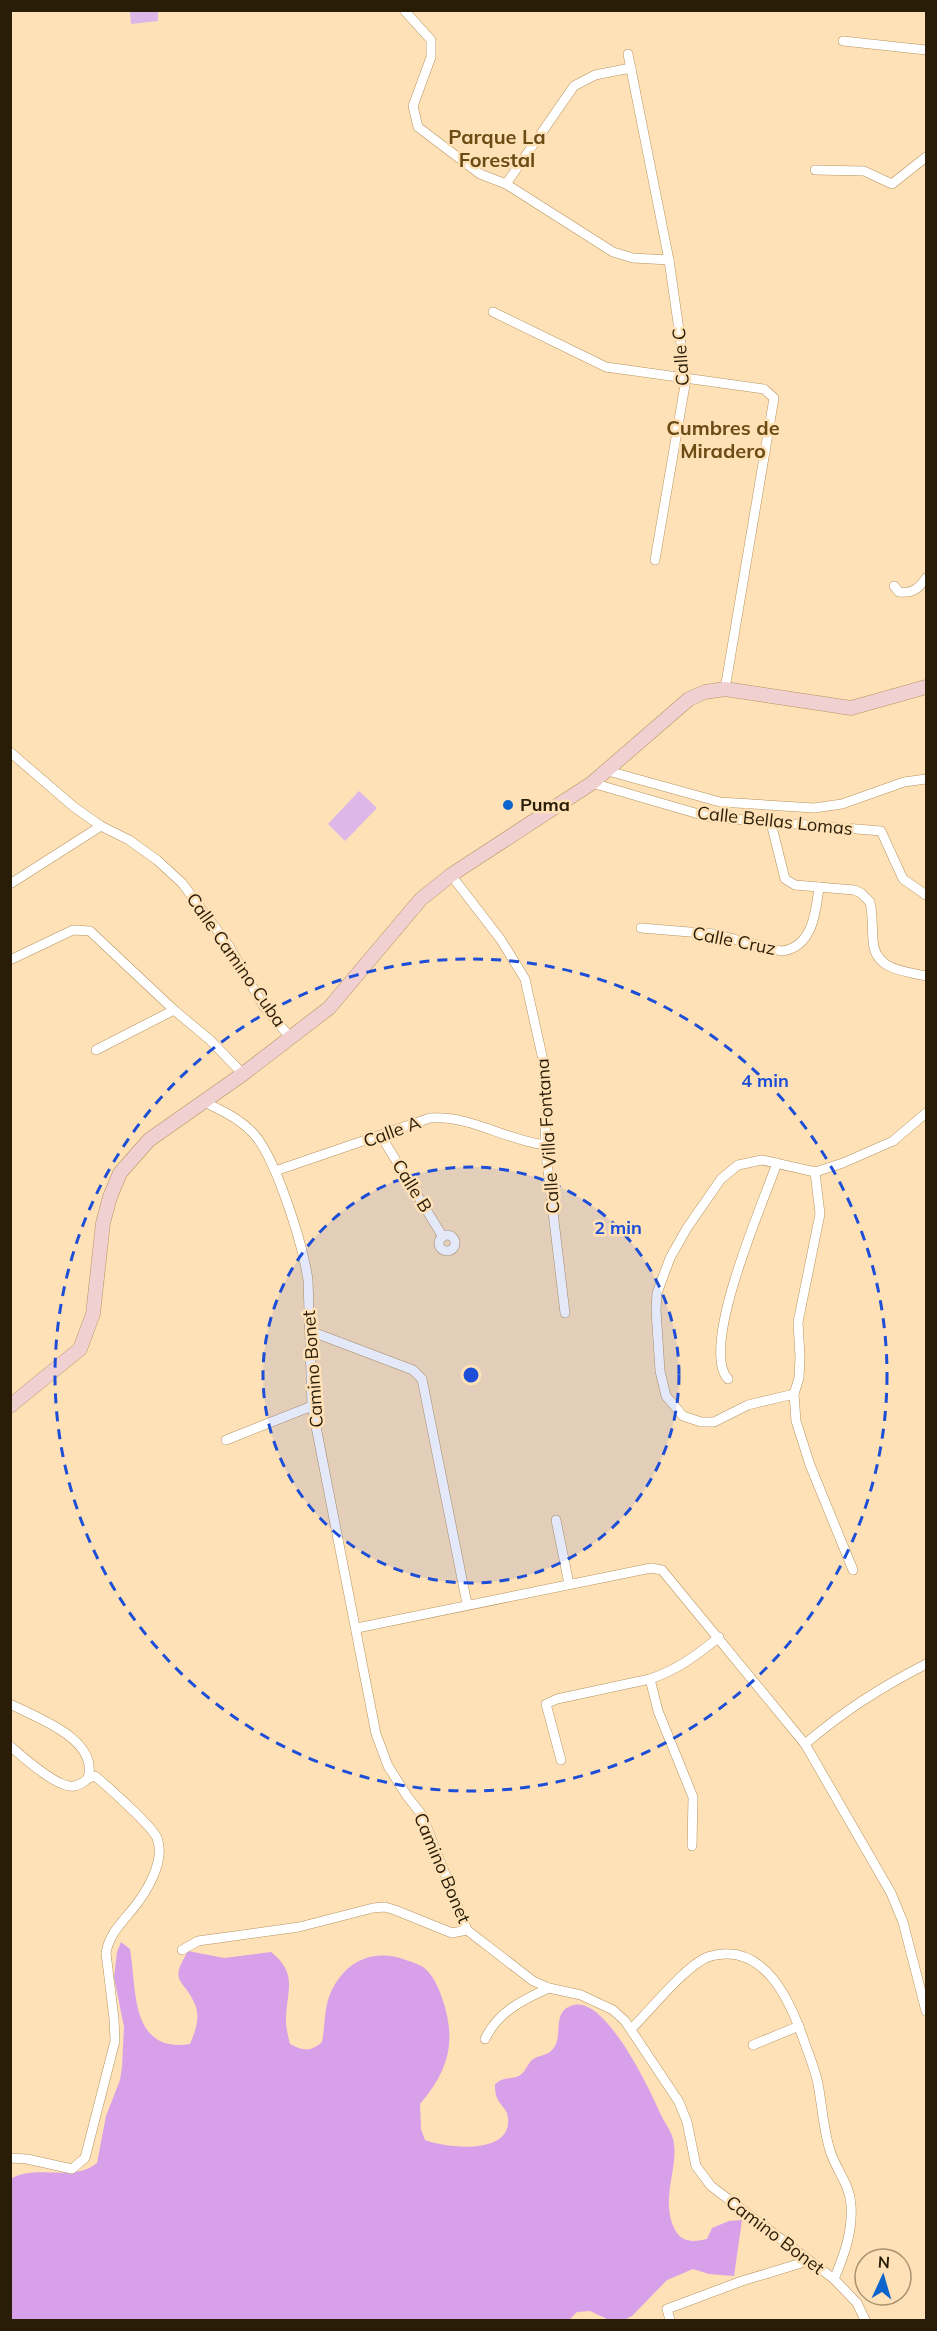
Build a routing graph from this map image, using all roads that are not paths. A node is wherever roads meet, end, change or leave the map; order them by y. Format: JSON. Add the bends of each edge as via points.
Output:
{"nodes":[{"id":1,"x":404,"y":10,"type":"edge"},
{"id":2,"x":843,"y":41,"type":"dead end"},
{"id":3,"x":927,"y":50,"type":"edge"},
{"id":4,"x":628,"y":54,"type":"dead end"},
{"id":5,"x":631,"y":68,"type":"junction"},
{"id":6,"x":927,"y":157,"type":"edge"},
{"id":7,"x":815,"y":170,"type":"dead end"},
{"id":8,"x":506,"y":184,"type":"junction"},
{"id":9,"x":669,"y":260,"type":"junction"},
{"id":10,"x":493,"y":312,"type":"dead end"},
{"id":11,"x":686,"y":379,"type":"junction"},
{"id":12,"x":655,"y":560,"type":"dead end"},
{"id":13,"x":927,"y":578,"type":"edge"},
{"id":14,"x":894,"y":586,"type":"dead end"},
{"id":15,"x":927,"y":687,"type":"edge"},
{"id":16,"x":725,"y":689,"type":"junction"},
{"id":17,"x":10,"y":752,"type":"edge"},
{"id":18,"x":608,"y":771,"type":"junction"},
{"id":19,"x":927,"y":779,"type":"edge"},
{"id":20,"x":592,"y":783,"type":"junction"},
{"id":21,"x":771,"y":823,"type":"junction"},
{"id":22,"x":101,"y":826,"type":"junction"},
{"id":23,"x":451,"y":875,"type":"junction"},
{"id":24,"x":10,"y":884,"type":"edge"},
{"id":25,"x":819,"y":887,"type":"junction"},
{"id":26,"x":927,"y":895,"type":"edge"},
{"id":27,"x":641,"y":928,"type":"dead end"},
{"id":28,"x":10,"y":960,"type":"edge"},
{"id":29,"x":927,"y":976,"type":"edge"},
{"id":30,"x":174,"y":1010,"type":"junction"},
{"id":31,"x":291,"y":1038,"type":"junction"},
{"id":32,"x":96,"y":1050,"type":"dead end"},
{"id":33,"x":243,"y":1074,"type":"junction"},
{"id":34,"x":204,"y":1102,"type":"junction"},
{"id":35,"x":927,"y":1113,"type":"edge"},
{"id":36,"x":381,"y":1136,"type":"junction"},
{"id":37,"x":545,"y":1145,"type":"junction"},
{"id":38,"x":777,"y":1163,"type":"junction"},
{"id":39,"x":275,"y":1172,"type":"junction"},
{"id":40,"x":815,"y":1173,"type":"junction"},
{"id":41,"x":443,"y":1237,"type":"dead end"},
{"id":42,"x":565,"y":1313,"type":"dead end"},
{"id":43,"x":310,"y":1331,"type":"junction"},
{"id":44,"x":728,"y":1379,"type":"dead end"},
{"id":45,"x":794,"y":1394,"type":"junction"},
{"id":46,"x":10,"y":1406,"type":"edge"},
{"id":47,"x":312,"y":1406,"type":"junction"},
{"id":48,"x":226,"y":1440,"type":"dead end"},
{"id":49,"x":556,"y":1520,"type":"dead end"},
{"id":50,"x":853,"y":1569,"type":"dead end"},
{"id":51,"x":569,"y":1584,"type":"junction"},
{"id":52,"x":467,"y":1604,"type":"junction"},
{"id":53,"x":357,"y":1628,"type":"junction"},
{"id":54,"x":719,"y":1637,"type":"junction"},
{"id":55,"x":927,"y":1664,"type":"edge"},
{"id":56,"x":650,"y":1679,"type":"junction"},
{"id":57,"x":10,"y":1704,"type":"edge"},
{"id":58,"x":805,"y":1744,"type":"junction"},
{"id":59,"x":10,"y":1746,"type":"edge"},
{"id":60,"x":561,"y":1760,"type":"dead end"},
{"id":61,"x":88,"y":1778,"type":"junction"},
{"id":62,"x":692,"y":1846,"type":"dead end"},
{"id":63,"x":467,"y":1930,"type":"junction"},
{"id":64,"x":182,"y":1950,"type":"dead end"},
{"id":65,"x":549,"y":1988,"type":"junction"},
{"id":66,"x":927,"y":2011,"type":"edge"},
{"id":67,"x":799,"y":2026,"type":"junction"},
{"id":68,"x":632,"y":2029,"type":"junction"},
{"id":69,"x":485,"y":2039,"type":"dead end"},
{"id":70,"x":753,"y":2046,"type":"dead end"},
{"id":71,"x":10,"y":2158,"type":"edge"},
{"id":72,"x":808,"y":2261,"type":"junction"},
{"id":73,"x":834,"y":2279,"type":"junction"},
{"id":74,"x":670,"y":2320,"type":"edge"},
{"id":75,"x":865,"y":2320,"type":"edge"}],
"edges":[{"from":1,"to":8,"type":"street","via":[[431,40],[430,57],[413,106],[418,127],[480,174]]},
{"from":2,"to":3,"type":"street"},
{"from":4,"to":5,"type":"street","name":"Calle C"},
{"from":5,"to":8,"type":"street","via":[[595,75],[574,86]]},
{"from":5,"to":9,"type":"street","name":"Calle C"},
{"from":6,"to":7,"type":"street","via":[[892,184],[864,171]]},
{"from":8,"to":9,"type":"street","via":[[613,252],[633,258]]},
{"from":9,"to":11,"type":"street","name":"Calle C"},
{"from":10,"to":11,"type":"street","via":[[606,367]]},
{"from":11,"to":12,"type":"street","name":"Calle C"},
{"from":11,"to":16,"type":"street","via":[[764,389],[774,398]]},
{"from":13,"to":14,"type":"street","via":[[908,594]]},
{"from":15,"to":16,"type":"main road","via":[[851,708]]},
{"from":16,"to":18,"type":"main road","via":[[689,699]]},
{"from":17,"to":22,"type":"street","name":"Calle Camino Cuba"},
{"from":18,"to":19,"type":"street","via":[[720,802],[814,808],[842,804],[904,782]]},
{"from":18,"to":20,"type":"main road"},
{"from":20,"to":21,"type":"street","name":"Calle Bellas Lomas","via":[[700,815]]},
{"from":20,"to":23,"type":"main road"},
{"from":21,"to":25,"type":"street","via":[[785,879],[795,885]]},
{"from":21,"to":26,"type":"street","name":"Calle Bellas Lomas","via":[[880,831],[903,879]]},
{"from":22,"to":24,"type":"street"},
{"from":22,"to":31,"type":"street","name":"Calle Camino Cuba","via":[[129,840],[182,883],[229,946],[264,1007]]},
{"from":23,"to":31,"type":"main road","via":[[421,899],[329,1008]]},
{"from":23,"to":37,"type":"street","name":"Calle Villa Fontana","via":[[501,940],[525,979],[547,1078]]},
{"from":25,"to":27,"type":"street","name":"Calle Cruz","via":[[810,929],[804,941],[789,951],[714,934]]},
{"from":25,"to":29,"type":"street","via":[[861,893],[870,902],[873,944],[883,964]]},
{"from":28,"to":30,"type":"street","via":[[73,930],[84,929]]},
{"from":30,"to":32,"type":"street"},
{"from":30,"to":33,"type":"street"},
{"from":31,"to":33,"type":"main road"},
{"from":33,"to":34,"type":"main road"},
{"from":34,"to":39,"type":"street","name":"Camino Bonet","via":[[251,1130],[262,1142]]},
{"from":34,"to":46,"type":"main road","via":[[149,1140],[120,1173],[103,1223],[93,1314],[80,1349]]},
{"from":35,"to":40,"type":"street","via":[[893,1141]]},
{"from":36,"to":37,"type":"street","name":"Calle A","via":[[430,1118],[447,1117]]},
{"from":36,"to":39,"type":"street","name":"Calle A"},
{"from":36,"to":41,"type":"street","name":"Calle B"},
{"from":37,"to":42,"type":"street","name":"Calle Villa Fontana"},
{"from":38,"to":40,"type":"street"},
{"from":38,"to":44,"type":"street","via":[[726,1308],[720,1366]]},
{"from":38,"to":45,"type":"street","via":[[753,1161],[727,1172],[687,1228],[657,1293],[658,1350],[666,1396],[683,1416],[700,1422],[714,1422],[748,1405]]},
{"from":39,"to":43,"type":"street","name":"Camino Bonet","via":[[305,1261]]},
{"from":40,"to":45,"type":"street","via":[[820,1214],[798,1322],[799,1378]]},
{"from":43,"to":47,"type":"street","name":"Camino Bonet"},
{"from":43,"to":52,"type":"street","via":[[413,1370],[422,1379]]},
{"from":45,"to":50,"type":"street","via":[[799,1434]]},
{"from":47,"to":48,"type":"street"},
{"from":47,"to":53,"type":"street","name":"Camino Bonet"},
{"from":49,"to":51,"type":"street"},
{"from":51,"to":52,"type":"street"},
{"from":51,"to":54,"type":"street","via":[[658,1568]]},
{"from":52,"to":53,"type":"street"},
{"from":53,"to":63,"type":"street","name":"Camino Bonet","via":[[376,1734],[388,1766],[422,1815]]},
{"from":54,"to":56,"type":"street","via":[[685,1664]]},
{"from":54,"to":58,"type":"street"},
{"from":55,"to":58,"type":"street","via":[[870,1694]]},
{"from":56,"to":60,"type":"street","via":[[546,1704]]},
{"from":56,"to":62,"type":"street","via":[[658,1711],[693,1797]]},
{"from":57,"to":61,"type":"street","via":[[77,1742],[90,1764]]},
{"from":58,"to":66,"type":"street","via":[[891,1893],[903,1922]]},
{"from":59,"to":61,"type":"street","via":[[65,1785],[77,1786]]},
{"from":61,"to":71,"type":"street","via":[[96,1776],[153,1832],[159,1845],[156,1868],[142,1898],[107,1945],[115,2041],[85,2158],[72,2169]]},
{"from":63,"to":64,"type":"street","via":[[452,1933],[395,1910],[373,1908],[298,1927],[209,1938]]},
{"from":63,"to":65,"type":"street","name":"Camino Bonet","via":[[533,1981]]},
{"from":65,"to":68,"type":"street","name":"Camino Bonet","via":[[581,1995],[613,2010]]},
{"from":65,"to":69,"type":"street","via":[[513,2006],[494,2023]]},
{"from":67,"to":68,"type":"street","via":[[782,1991],[765,1970],[746,1958],[722,1954],[694,1964]]},
{"from":67,"to":70,"type":"street"},
{"from":67,"to":73,"type":"street","via":[[818,2082],[829,2147],[850,2193],[849,2235]]},
{"from":68,"to":72,"type":"street","name":"Camino Bonet","via":[[683,2109],[701,2175]]},
{"from":72,"to":73,"type":"street","name":"Camino Bonet"},
{"from":72,"to":74,"type":"street","via":[[667,2309]]},
{"from":73,"to":75,"type":"street","name":"Camino Bonet","via":[[857,2303]]}]}
